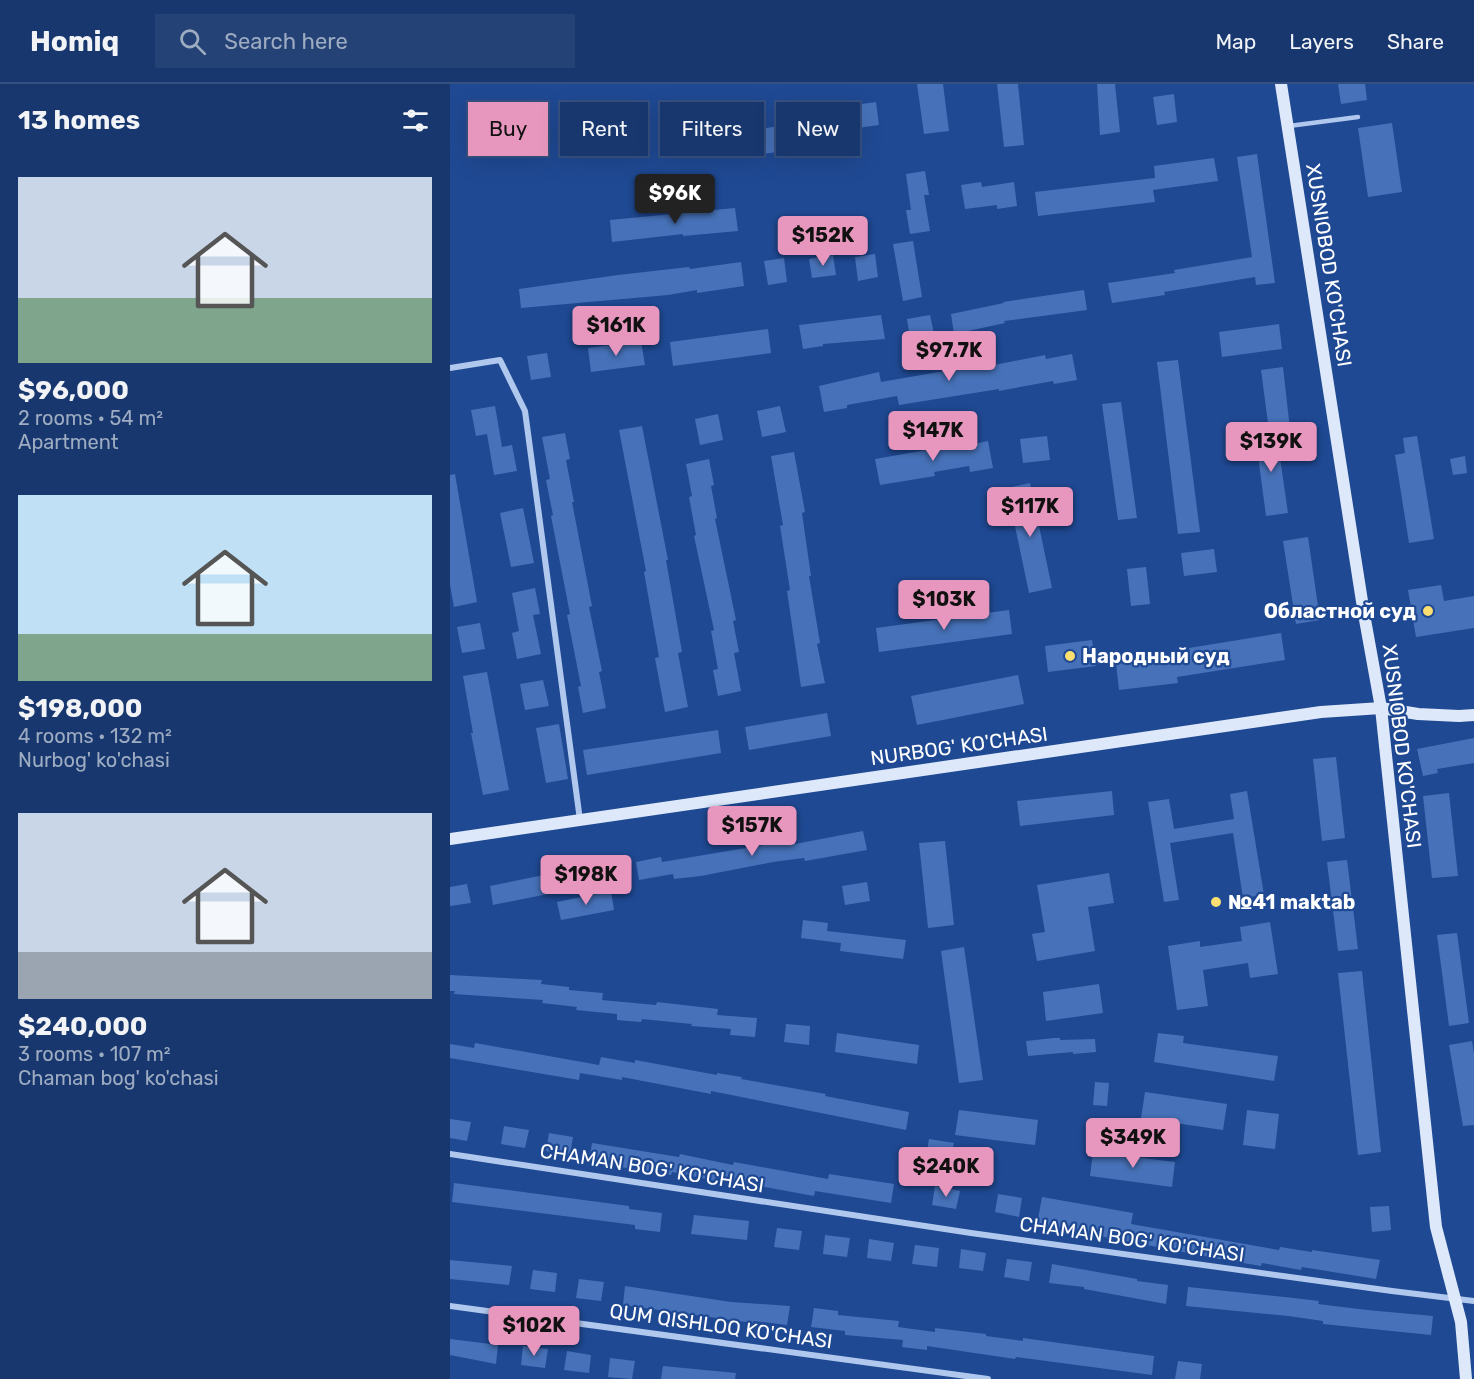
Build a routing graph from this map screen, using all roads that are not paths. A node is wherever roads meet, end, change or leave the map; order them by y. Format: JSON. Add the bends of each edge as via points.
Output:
{"nodes":[{"id":1,"x":1281,"y":84,"type":"edge"},
{"id":2,"x":1358,"y":117,"type":"dead end"},
{"id":3,"x":1288,"y":126,"type":"junction"},
{"id":4,"x":450,"y":368,"type":"edge"},
{"id":5,"x":1381,"y":708,"type":"junction"},
{"id":6,"x":1474,"y":715,"type":"edge"},
{"id":7,"x":580,"y":820,"type":"junction"},
{"id":8,"x":450,"y":839,"type":"edge"},
{"id":9,"x":450,"y":1154,"type":"edge"},
{"id":10,"x":1454,"y":1299,"type":"junction"},
{"id":11,"x":1474,"y":1301,"type":"edge"},
{"id":12,"x":450,"y":1306,"type":"edge"},
{"id":13,"x":988,"y":1379,"type":"edge"},
{"id":14,"x":1466,"y":1379,"type":"edge"}],
"edges":[{"from":1,"to":3,"type":"street","name":"XUSNIOBOD KO'CHASI"},
{"from":2,"to":3,"type":"lane"},
{"from":3,"to":5,"type":"street","name":"XUSNIOBOD KO'CHASI"},
{"from":4,"to":7,"type":"street","via":[[500,360],[525,411]]},
{"from":5,"to":6,"type":"street","name":"NURBOG' KO'CHASI","via":[[1418,714]]},
{"from":5,"to":7,"type":"street","name":"NURBOG' KO'CHASI","via":[[1321,712]]},
{"from":5,"to":10,"type":"street","name":"XUSNIOBOD KO'CHASI","via":[[1436,1227]]},
{"from":7,"to":8,"type":"street","name":"NURBOG' KO'CHASI"},
{"from":9,"to":10,"type":"street","name":"CHAMAN BOG' KO'CHASI","via":[[971,1233]]},
{"from":10,"to":11,"type":"street","name":"CHAMAN BOG' KO'CHASI"},
{"from":10,"to":14,"type":"street","name":"XUSNIOBOD KO'CHASI","via":[[1461,1322]]},
{"from":12,"to":13,"type":"street","name":"QUM QISHLOQ KO'CHASI"}]}
